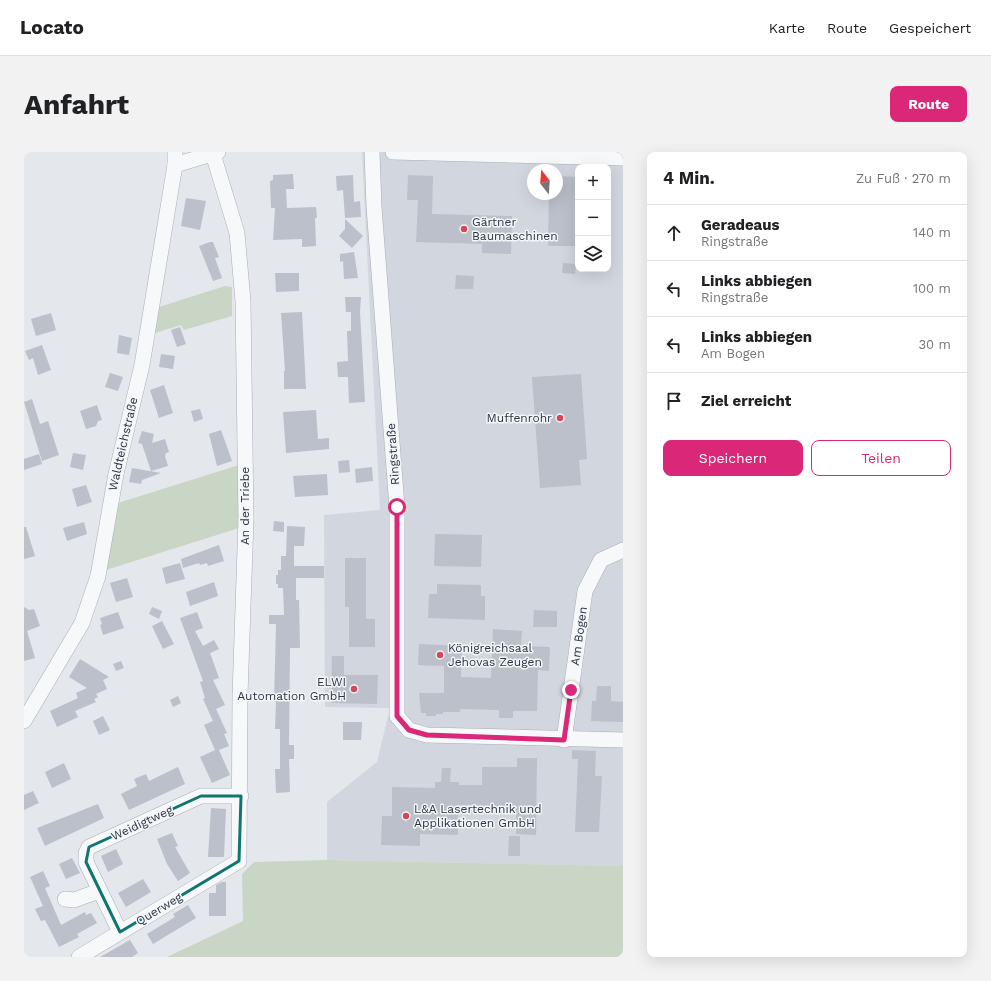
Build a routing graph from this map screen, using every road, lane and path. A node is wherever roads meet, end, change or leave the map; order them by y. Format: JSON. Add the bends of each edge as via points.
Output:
{"nodes":[{"id":1,"x":372,"y":152,"type":"edge"},
{"id":2,"x":393,"y":152,"type":"edge"},
{"id":3,"x":216,"y":153,"type":"edge"},
{"id":4,"x":175,"y":158,"type":"edge"},
{"id":5,"x":623,"y":158,"type":"edge"},
{"id":6,"x":623,"y":550,"type":"edge"},
{"id":7,"x":24,"y":721,"type":"edge"},
{"id":8,"x":564,"y":740,"type":"junction"},
{"id":9,"x":623,"y":740,"type":"edge"},
{"id":10,"x":241,"y":796,"type":"junction"},
{"id":11,"x":240,"y":862,"type":"joint"},
{"id":12,"x":99,"y":891,"type":"junction"},
{"id":13,"x":65,"y":899,"type":"dead end"},
{"id":14,"x":120,"y":932,"type":"junction"},
{"id":15,"x":79,"y":957,"type":"edge"}],
"edges":[{"from":1,"to":8,"type":"street","name":"Ringstraße","via":[[397,507],[397,716],[409,730],[427,735]]},
{"from":2,"to":5,"type":"street"},
{"from":3,"to":4,"type":"street"},
{"from":3,"to":10,"type":"street","name":"An der Triebe","via":[[237,233],[243,301],[246,519],[240,695]]},
{"from":4,"to":7,"type":"street","name":"Waldteichstraße","via":[[142,365],[116,474],[98,576],[82,623]]},
{"from":6,"to":8,"type":"street","name":"Am Bogen","via":[[601,560],[585,590]]},
{"from":8,"to":9,"type":"street","name":"Ringstraße"},
{"from":10,"to":11,"type":"street","name":"An der Triebe"},
{"from":10,"to":12,"type":"street","name":"Weidigtweg","via":[[201,796],[89,847],[86,862]]},
{"from":11,"to":14,"type":"street","name":"Querweg"},
{"from":12,"to":13,"type":"street","via":[[74,900]]},
{"from":12,"to":14,"type":"street","name":"Weidigtweg"},
{"from":14,"to":15,"type":"street","name":"Querweg"}]}
